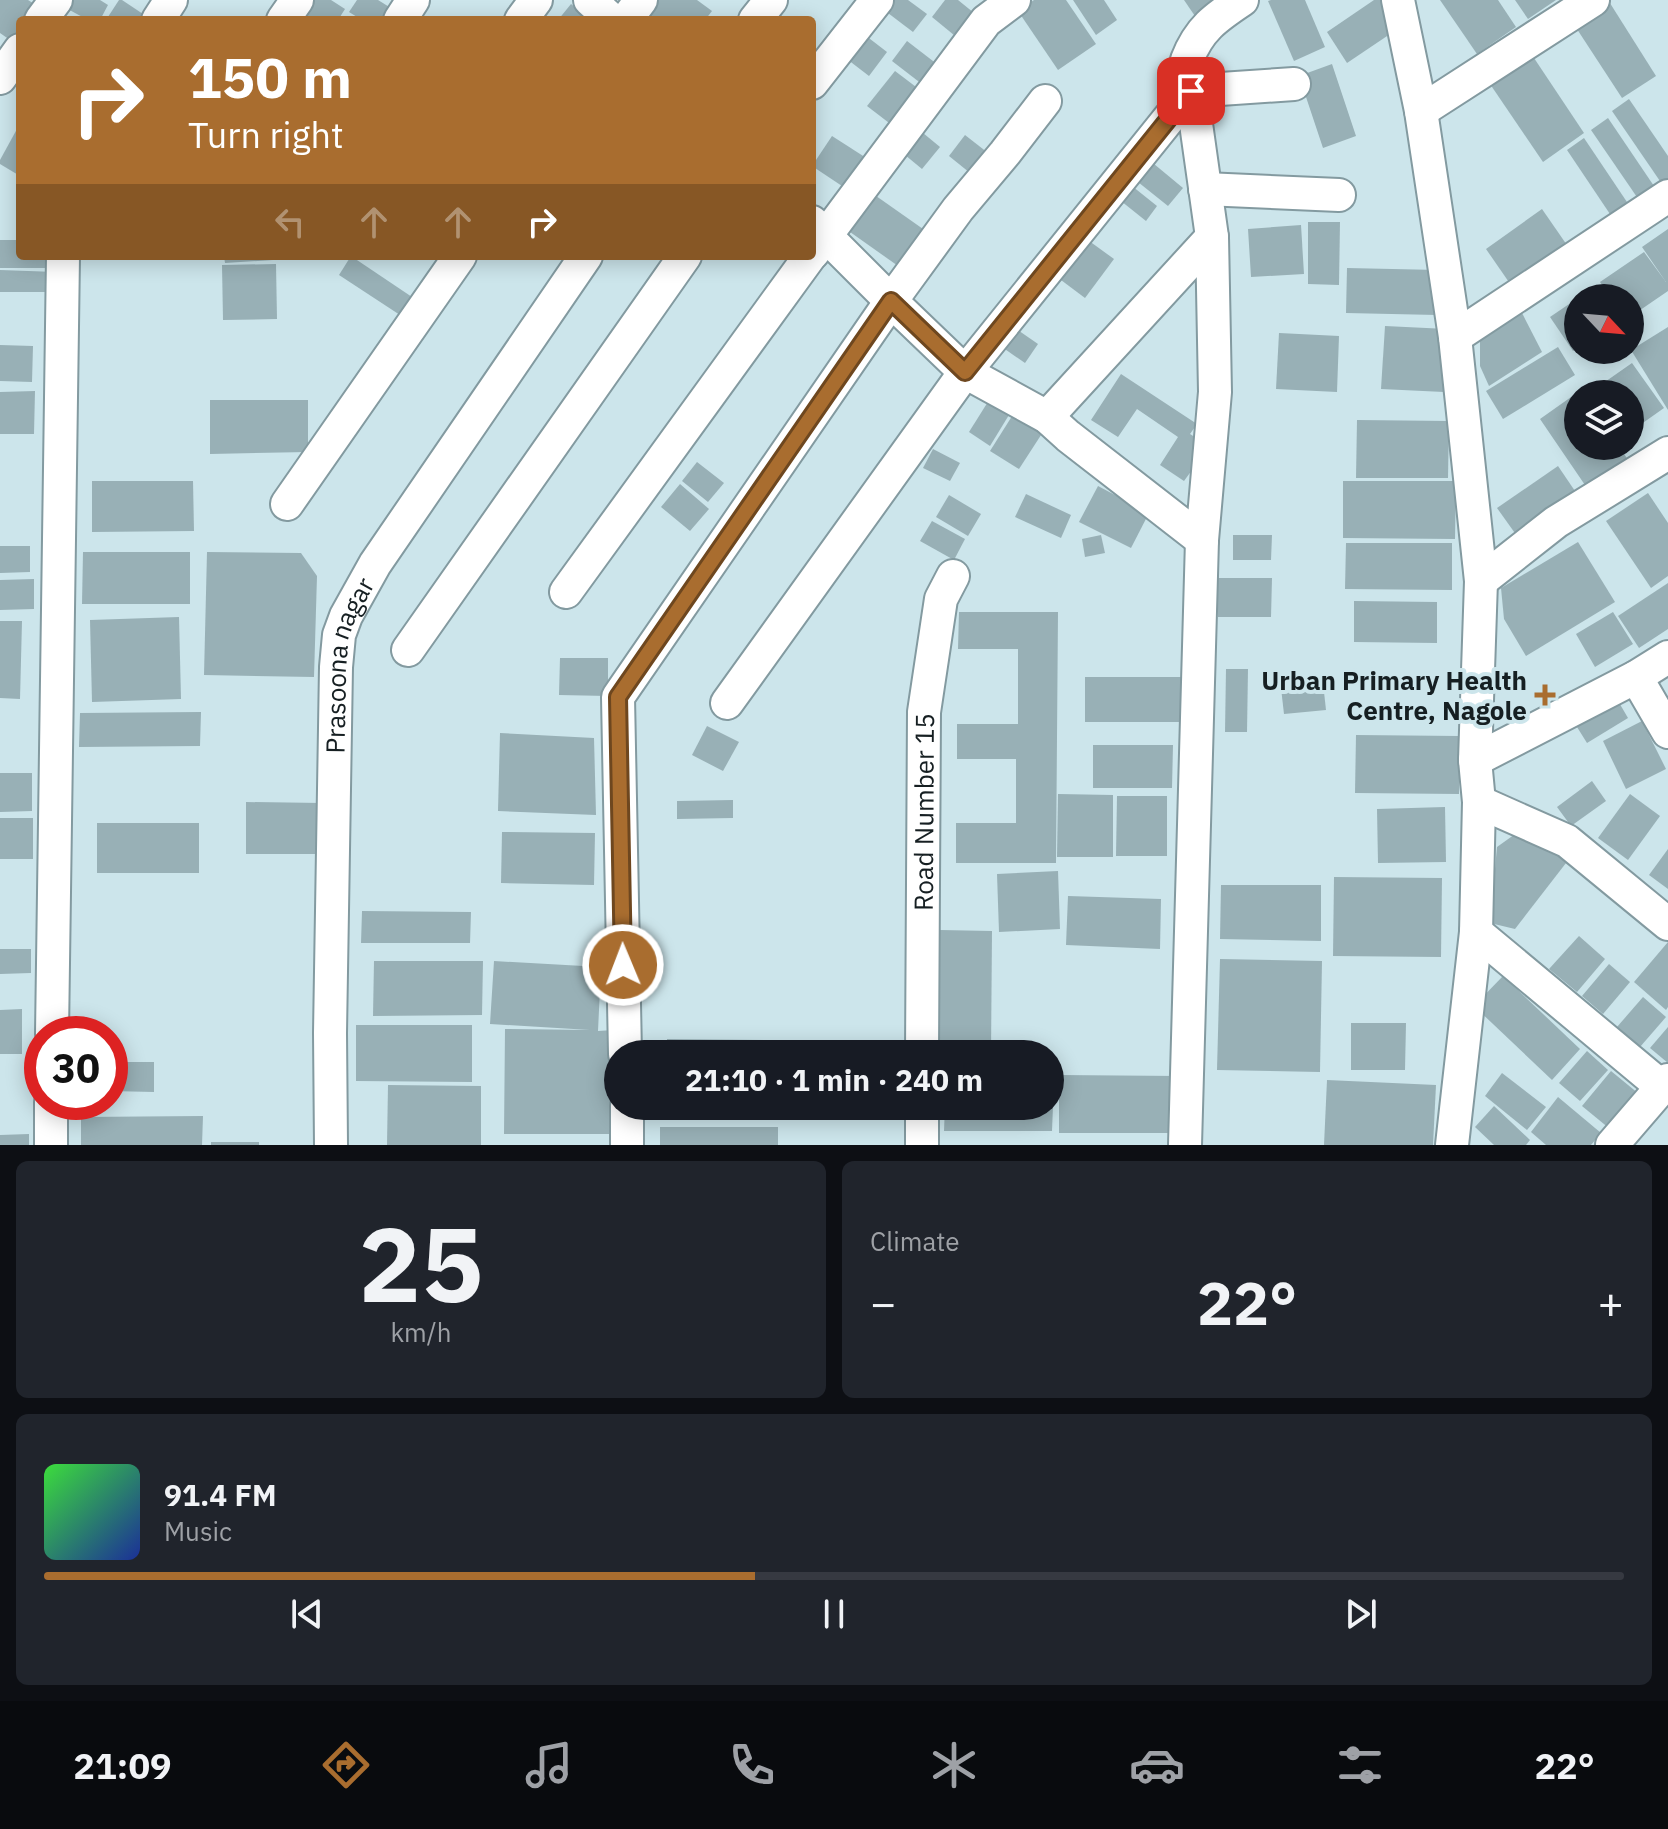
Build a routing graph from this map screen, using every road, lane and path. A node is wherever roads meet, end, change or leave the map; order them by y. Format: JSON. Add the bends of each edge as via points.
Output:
{"nodes":[{"id":1,"x":590,"y":0,"type":"edge"},
{"id":2,"x":771,"y":0,"type":"edge"},
{"id":3,"x":877,"y":0,"type":"edge"},
{"id":4,"x":1014,"y":0,"type":"edge"},
{"id":5,"x":1242,"y":0,"type":"edge"},
{"id":6,"x":1398,"y":0,"type":"edge"},
{"id":7,"x":1593,"y":0,"type":"edge"},
{"id":8,"x":608,"y":16,"type":"edge"},
{"id":9,"x":758,"y":16,"type":"edge"},
{"id":10,"x":16,"y":56,"type":"edge"},
{"id":11,"x":0,"y":78,"type":"edge"},
{"id":12,"x":816,"y":78,"type":"edge"},
{"id":13,"x":1294,"y":84,"type":"dead end"},
{"id":14,"x":1191,"y":91,"type":"junction"},
{"id":15,"x":1045,"y":101,"type":"dead end"},
{"id":16,"x":1421,"y":111,"type":"junction"},
{"id":17,"x":1205,"y":189,"type":"junction"},
{"id":18,"x":1339,"y":195,"type":"dead end"},
{"id":19,"x":1668,"y":196,"type":"edge"},
{"id":20,"x":1212,"y":237,"type":"junction"},
{"id":21,"x":816,"y":241,"type":"edge"},
{"id":22,"x":816,"y":243,"type":"edge"},
{"id":23,"x":63,"y":260,"type":"edge"},
{"id":24,"x":457,"y":260,"type":"edge"},
{"id":25,"x":583,"y":260,"type":"edge"},
{"id":26,"x":682,"y":260,"type":"edge"},
{"id":27,"x":802,"y":260,"type":"edge"},
{"id":28,"x":891,"y":301,"type":"junction"},
{"id":29,"x":1455,"y":337,"type":"junction"},
{"id":30,"x":965,"y":372,"type":"junction"},
{"id":31,"x":1047,"y":417,"type":"junction"},
{"id":32,"x":1668,"y":453,"type":"edge"},
{"id":33,"x":287,"y":504,"type":"dead end"},
{"id":34,"x":1202,"y":540,"type":"junction"},
{"id":35,"x":953,"y":576,"type":"dead end"},
{"id":36,"x":1481,"y":581,"type":"junction"},
{"id":37,"x":566,"y":592,"type":"dead end"},
{"id":38,"x":408,"y":650,"type":"dead end"},
{"id":39,"x":1668,"y":657,"type":"edge"},
{"id":40,"x":1636,"y":677,"type":"junction"},
{"id":41,"x":727,"y":703,"type":"dead end"},
{"id":42,"x":1668,"y":732,"type":"edge"},
{"id":43,"x":1475,"y":760,"type":"junction"},
{"id":44,"x":1479,"y":802,"type":"junction"},
{"id":45,"x":1668,"y":924,"type":"edge"},
{"id":46,"x":1476,"y":932,"type":"junction"},
{"id":47,"x":52,"y":1016,"type":"edge"},
{"id":48,"x":625,"y":1040,"type":"edge"},
{"id":49,"x":922,"y":1040,"type":"edge"},
{"id":50,"x":1665,"y":1084,"type":"edge"},
{"id":51,"x":51,"y":1120,"type":"edge"},
{"id":52,"x":627,"y":1120,"type":"edge"},
{"id":53,"x":922,"y":1120,"type":"edge"},
{"id":54,"x":51,"y":1145,"type":"edge"},
{"id":55,"x":331,"y":1145,"type":"edge"},
{"id":56,"x":627,"y":1145,"type":"edge"},
{"id":57,"x":922,"y":1145,"type":"edge"},
{"id":58,"x":1185,"y":1145,"type":"edge"},
{"id":59,"x":1452,"y":1145,"type":"edge"},
{"id":60,"x":1612,"y":1145,"type":"edge"}],
"edges":[{"from":1,"to":8,"type":"street"},
{"from":2,"to":9,"type":"street"},
{"from":3,"to":12,"type":"street"},
{"from":4,"to":21,"type":"street","via":[[986,21]]},
{"from":5,"to":14,"type":"street","via":[[1195,40],[1187,60]]},
{"from":6,"to":16,"type":"street"},
{"from":7,"to":16,"type":"street"},
{"from":10,"to":11,"type":"street"},
{"from":13,"to":14,"type":"street"},
{"from":14,"to":17,"type":"street"},
{"from":14,"to":30,"type":"street"},
{"from":15,"to":28,"type":"street"},
{"from":16,"to":29,"type":"street"},
{"from":17,"to":18,"type":"street"},
{"from":17,"to":20,"type":"street"},
{"from":19,"to":29,"type":"street"},
{"from":20,"to":31,"type":"street"},
{"from":20,"to":34,"type":"street","via":[[1215,392]]},
{"from":22,"to":28,"type":"street"},
{"from":23,"to":47,"type":"street"},
{"from":24,"to":33,"type":"street"},
{"from":25,"to":55,"type":"street","name":"Prasoona nagar","via":[[375,564],[339,635]]},
{"from":26,"to":38,"type":"street"},
{"from":27,"to":37,"type":"street"},
{"from":28,"to":30,"type":"street"},
{"from":28,"to":48,"type":"street","via":[[618,697]]},
{"from":29,"to":36,"type":"street"},
{"from":30,"to":31,"type":"street"},
{"from":30,"to":41,"type":"street"},
{"from":31,"to":34,"type":"street"},
{"from":32,"to":36,"type":"street","via":[[1556,522]]},
{"from":34,"to":58,"type":"street"},
{"from":35,"to":49,"type":"street","name":"Road Number 15","via":[[941,599],[924,712]]},
{"from":36,"to":43,"type":"street"},
{"from":39,"to":40,"type":"street"},
{"from":40,"to":42,"type":"street"},
{"from":40,"to":43,"type":"street"},
{"from":43,"to":44,"type":"street"},
{"from":44,"to":45,"type":"street","via":[[1567,841]]},
{"from":44,"to":46,"type":"street"},
{"from":46,"to":50,"type":"street"},
{"from":46,"to":59,"type":"street"},
{"from":50,"to":60,"type":"street"},
{"from":51,"to":54,"type":"street"},
{"from":52,"to":56,"type":"street"},
{"from":53,"to":57,"type":"street"}]}
